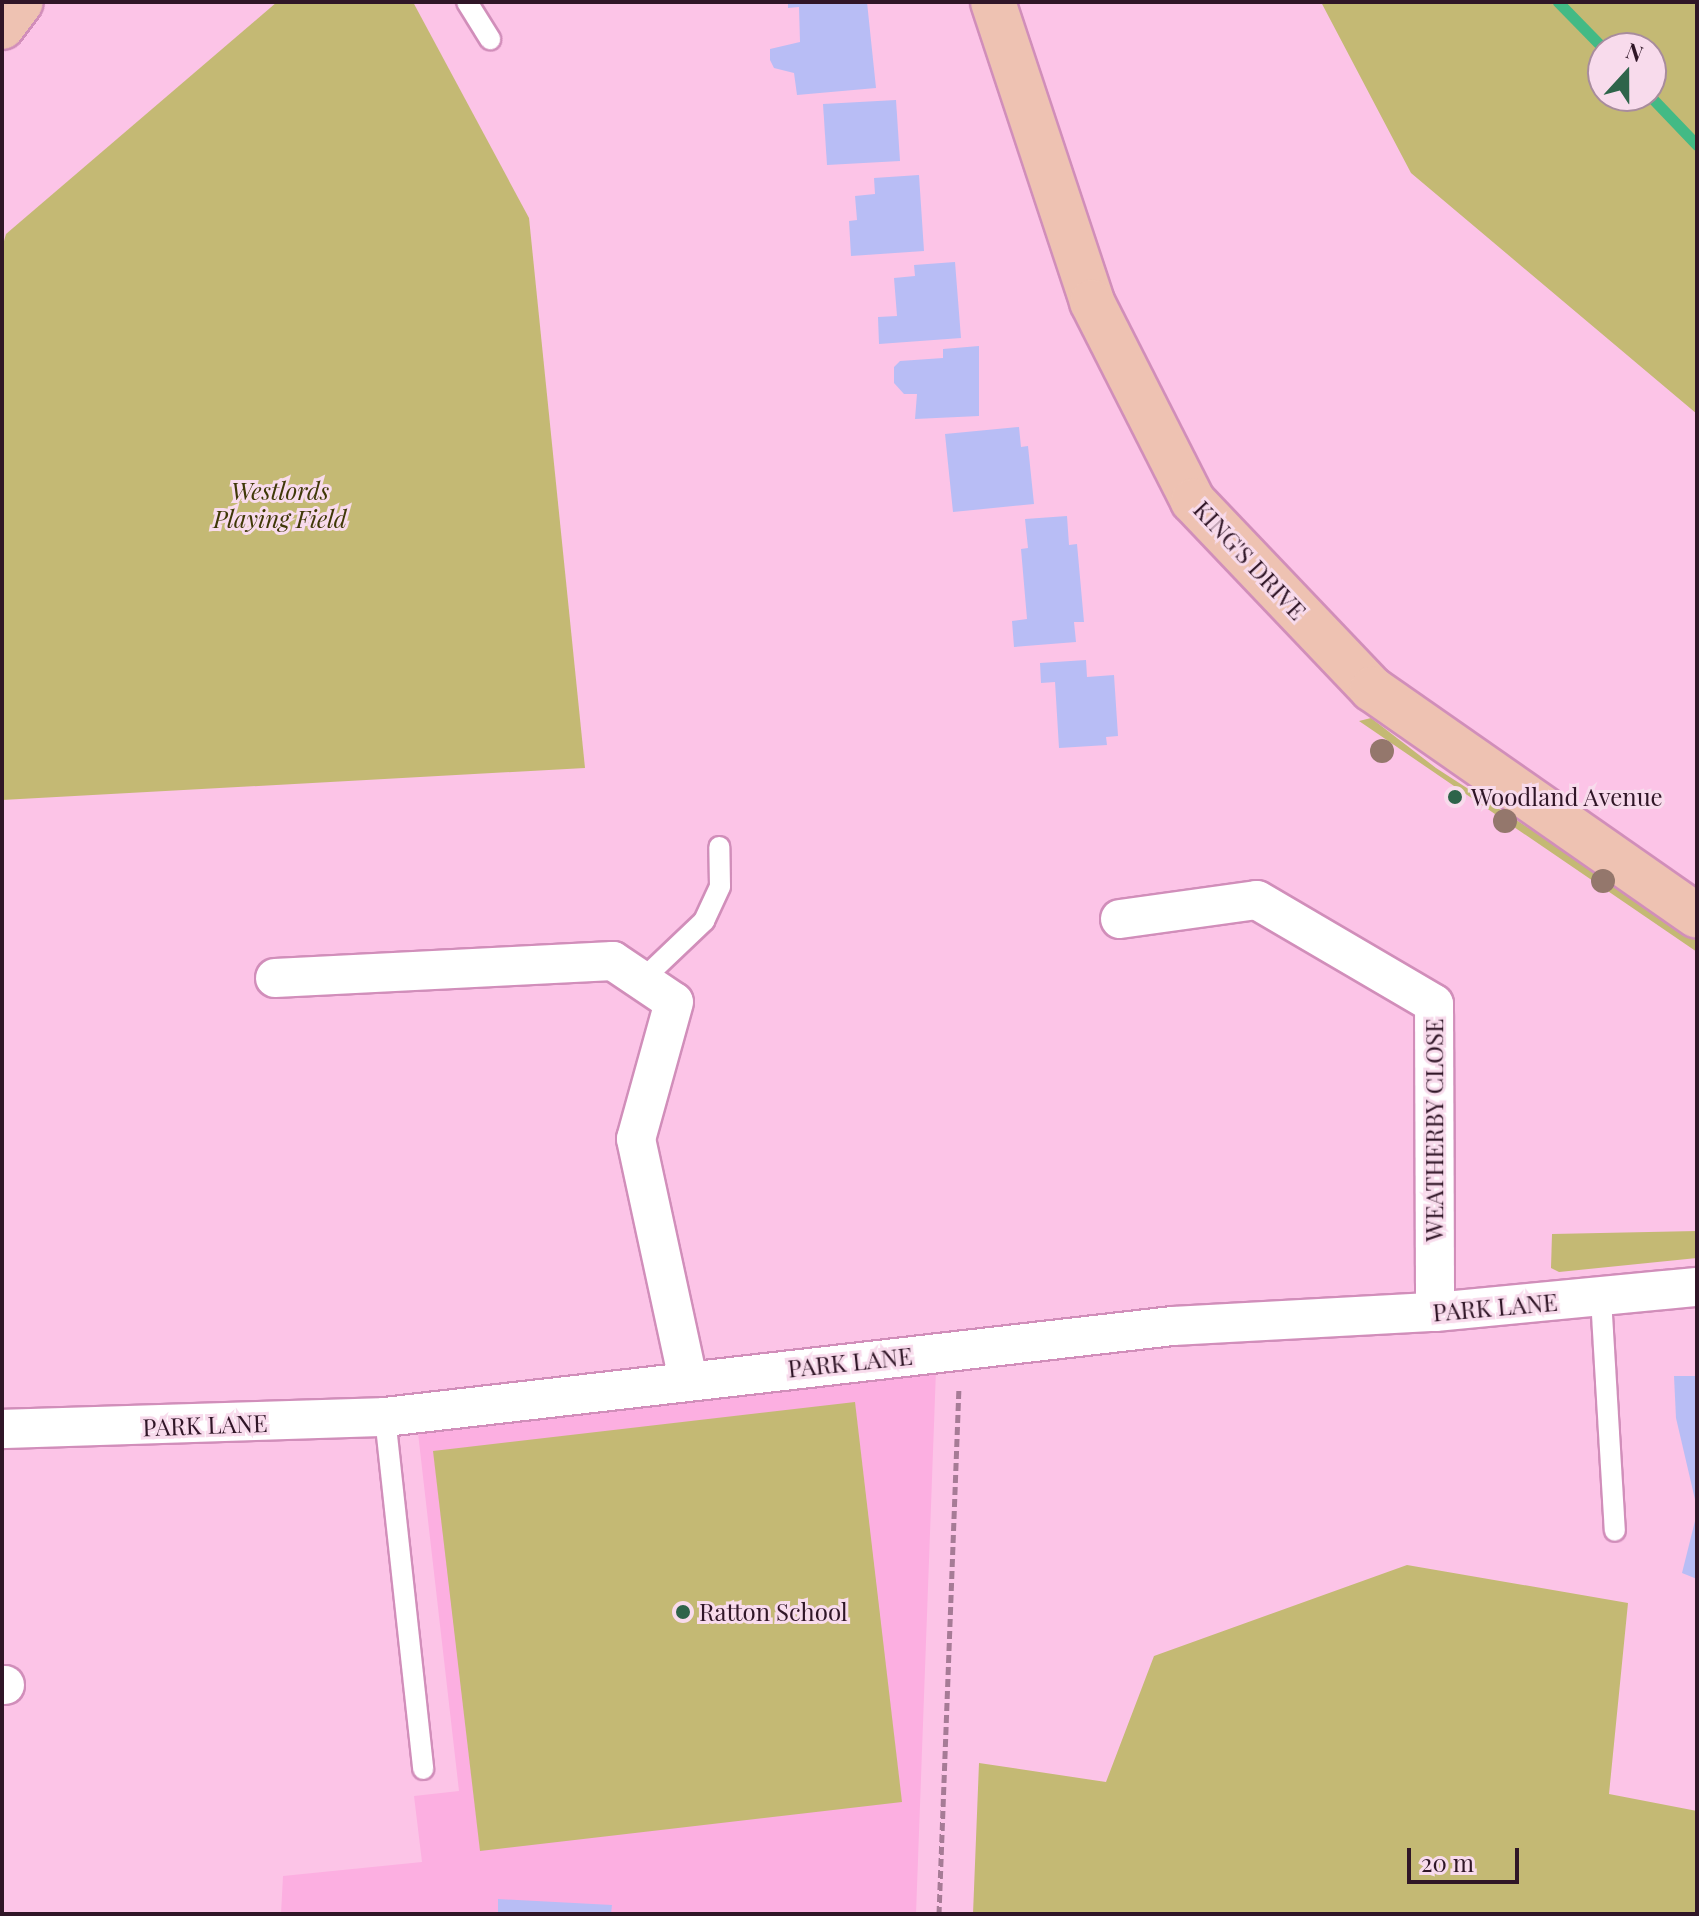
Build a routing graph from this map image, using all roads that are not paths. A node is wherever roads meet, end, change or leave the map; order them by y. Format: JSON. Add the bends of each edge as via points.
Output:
{"nodes":[{"id":1,"x":21,"y":2,"type":"edge"},
{"id":2,"x":467,"y":2,"type":"edge"},
{"id":3,"x":993,"y":2,"type":"edge"},
{"id":4,"x":2,"y":27,"type":"edge"},
{"id":5,"x":490,"y":39,"type":"dead end"},
{"id":6,"x":719,"y":847,"type":"dead end"},
{"id":7,"x":1697,"y":916,"type":"edge"},
{"id":8,"x":1120,"y":919,"type":"dead end"},
{"id":9,"x":275,"y":978,"type":"dead end"},
{"id":10,"x":642,"y":980,"type":"junction"},
{"id":11,"x":1697,"y":1287,"type":"edge"},
{"id":12,"x":1601,"y":1298,"type":"junction"},
{"id":13,"x":1435,"y":1312,"type":"junction"},
{"id":14,"x":688,"y":1380,"type":"junction"},
{"id":15,"x":385,"y":1417,"type":"junction"},
{"id":16,"x":2,"y":1429,"type":"edge"},
{"id":17,"x":1615,"y":1531,"type":"dead end"},
{"id":18,"x":423,"y":1769,"type":"dead end"}],
"edges":[{"from":1,"to":4,"type":"main road"},
{"from":2,"to":5,"type":"lane"},
{"from":3,"to":7,"type":"main road","name":"KING'S DRIVE","via":[[1092,302],[1193,501],[1372,689]]},
{"from":6,"to":10,"type":"lane","via":[[720,886],[704,921]]},
{"from":8,"to":13,"type":"street","name":"WEATHERBY CLOSE","via":[[1257,900],[1434,1004]]},
{"from":9,"to":10,"type":"street","via":[[613,961]]},
{"from":10,"to":14,"type":"street","via":[[674,1002],[636,1139]]},
{"from":11,"to":12,"type":"street","name":"PARK LANE"},
{"from":12,"to":13,"type":"street","name":"PARK LANE"},
{"from":12,"to":17,"type":"lane"},
{"from":13,"to":14,"type":"street","name":"PARK LANE","via":[[1173,1326]]},
{"from":14,"to":15,"type":"street","name":"PARK LANE"},
{"from":15,"to":16,"type":"street","name":"PARK LANE"},
{"from":15,"to":18,"type":"lane"}]}
